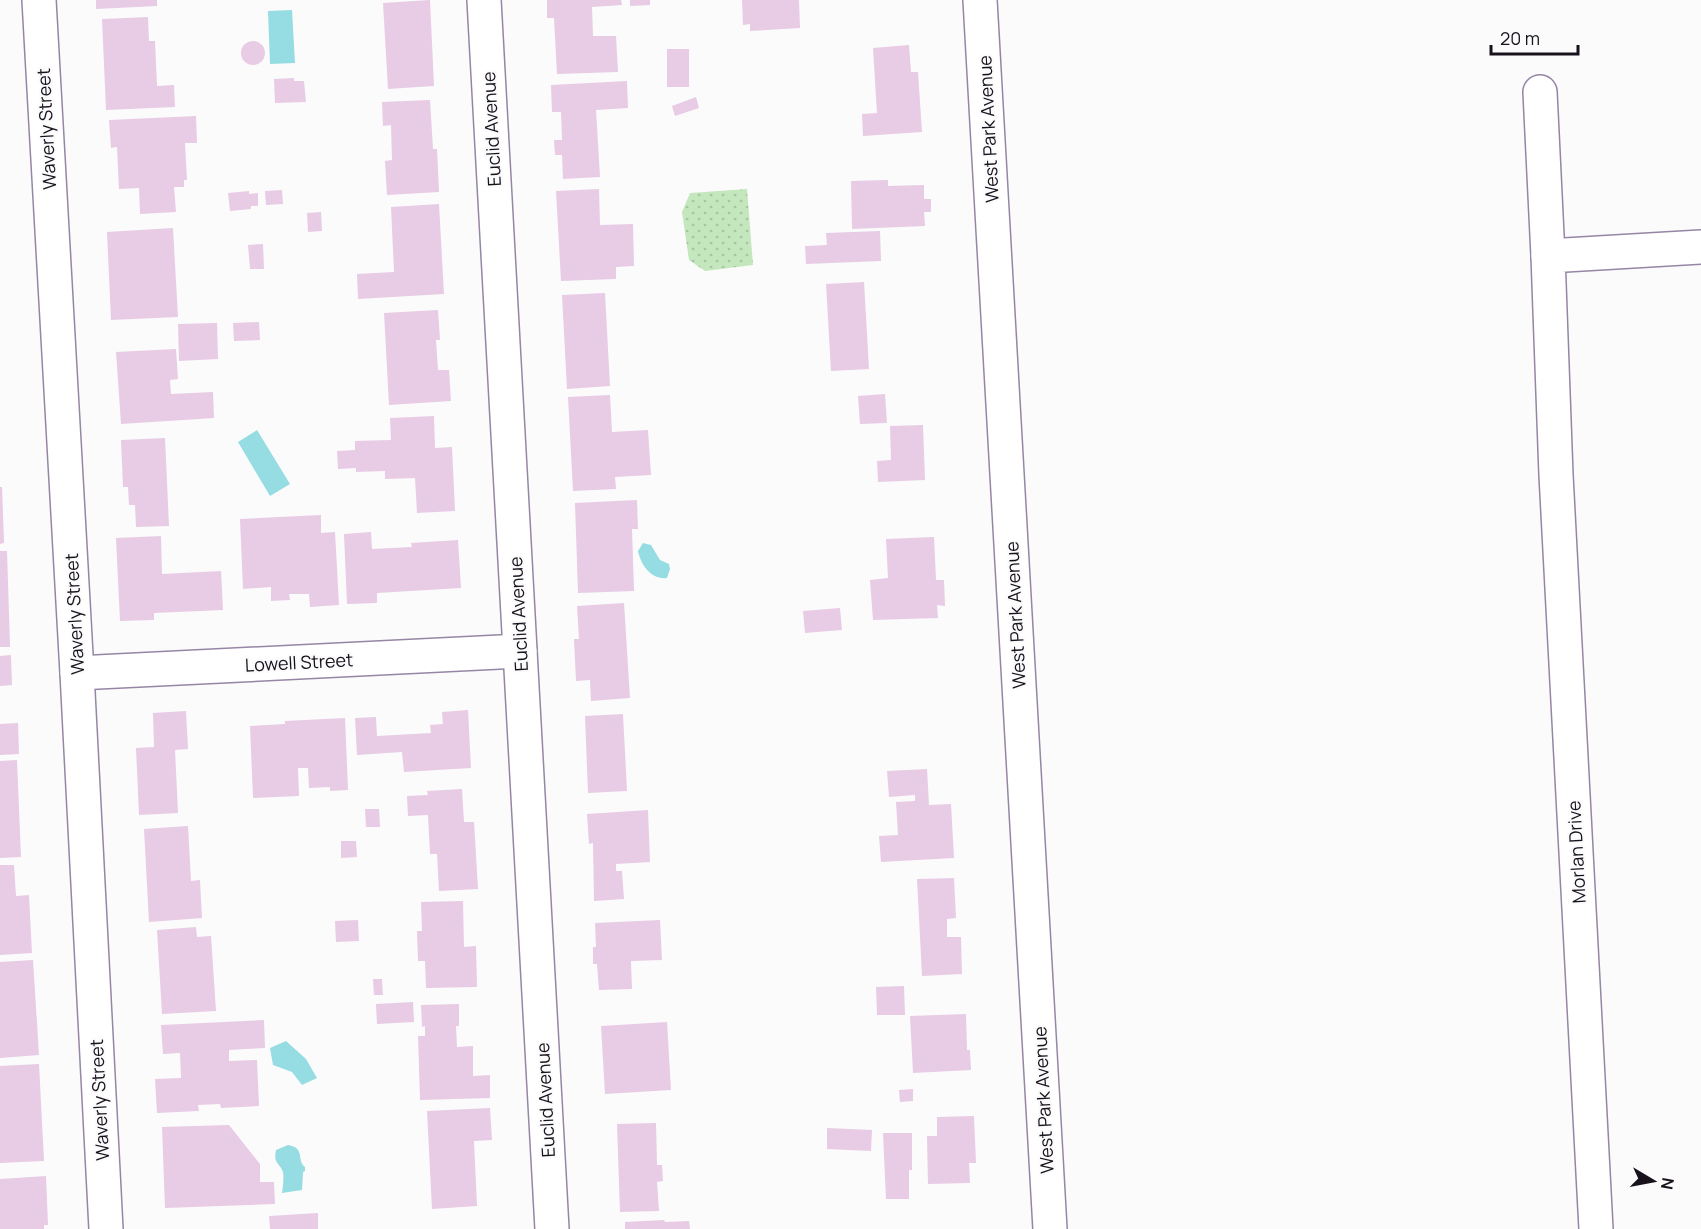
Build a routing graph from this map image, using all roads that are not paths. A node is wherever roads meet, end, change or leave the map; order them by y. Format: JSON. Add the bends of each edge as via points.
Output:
{"nodes":[{"id":1,"x":39,"y":0,"type":"edge"},
{"id":2,"x":484,"y":0,"type":"edge"},
{"id":3,"x":980,"y":0,"type":"edge"},
{"id":4,"x":1540,"y":92,"type":"dead end"},
{"id":5,"x":1701,"y":247,"type":"edge"},
{"id":6,"x":1548,"y":256,"type":"junction"},
{"id":7,"x":520,"y":651,"type":"junction"},
{"id":8,"x":77,"y":673,"type":"junction"},
{"id":9,"x":106,"y":1229,"type":"edge"},
{"id":10,"x":552,"y":1229,"type":"edge"},
{"id":11,"x":1050,"y":1229,"type":"edge"},
{"id":12,"x":1596,"y":1229,"type":"edge"}],
"edges":[{"from":1,"to":8,"type":"street","name":"Waverly Street"},
{"from":2,"to":7,"type":"street","name":"Euclid Avenue"},
{"from":3,"to":11,"type":"street","name":"West Park Avenue"},
{"from":4,"to":6,"type":"street","name":"Morlan Drive"},
{"from":5,"to":6,"type":"street"},
{"from":6,"to":12,"type":"street","name":"Morlan Drive"},
{"from":7,"to":8,"type":"street","name":"Lowell Street"},
{"from":7,"to":10,"type":"street","name":"Euclid Avenue"},
{"from":8,"to":9,"type":"street","name":"Waverly Street"}]}
